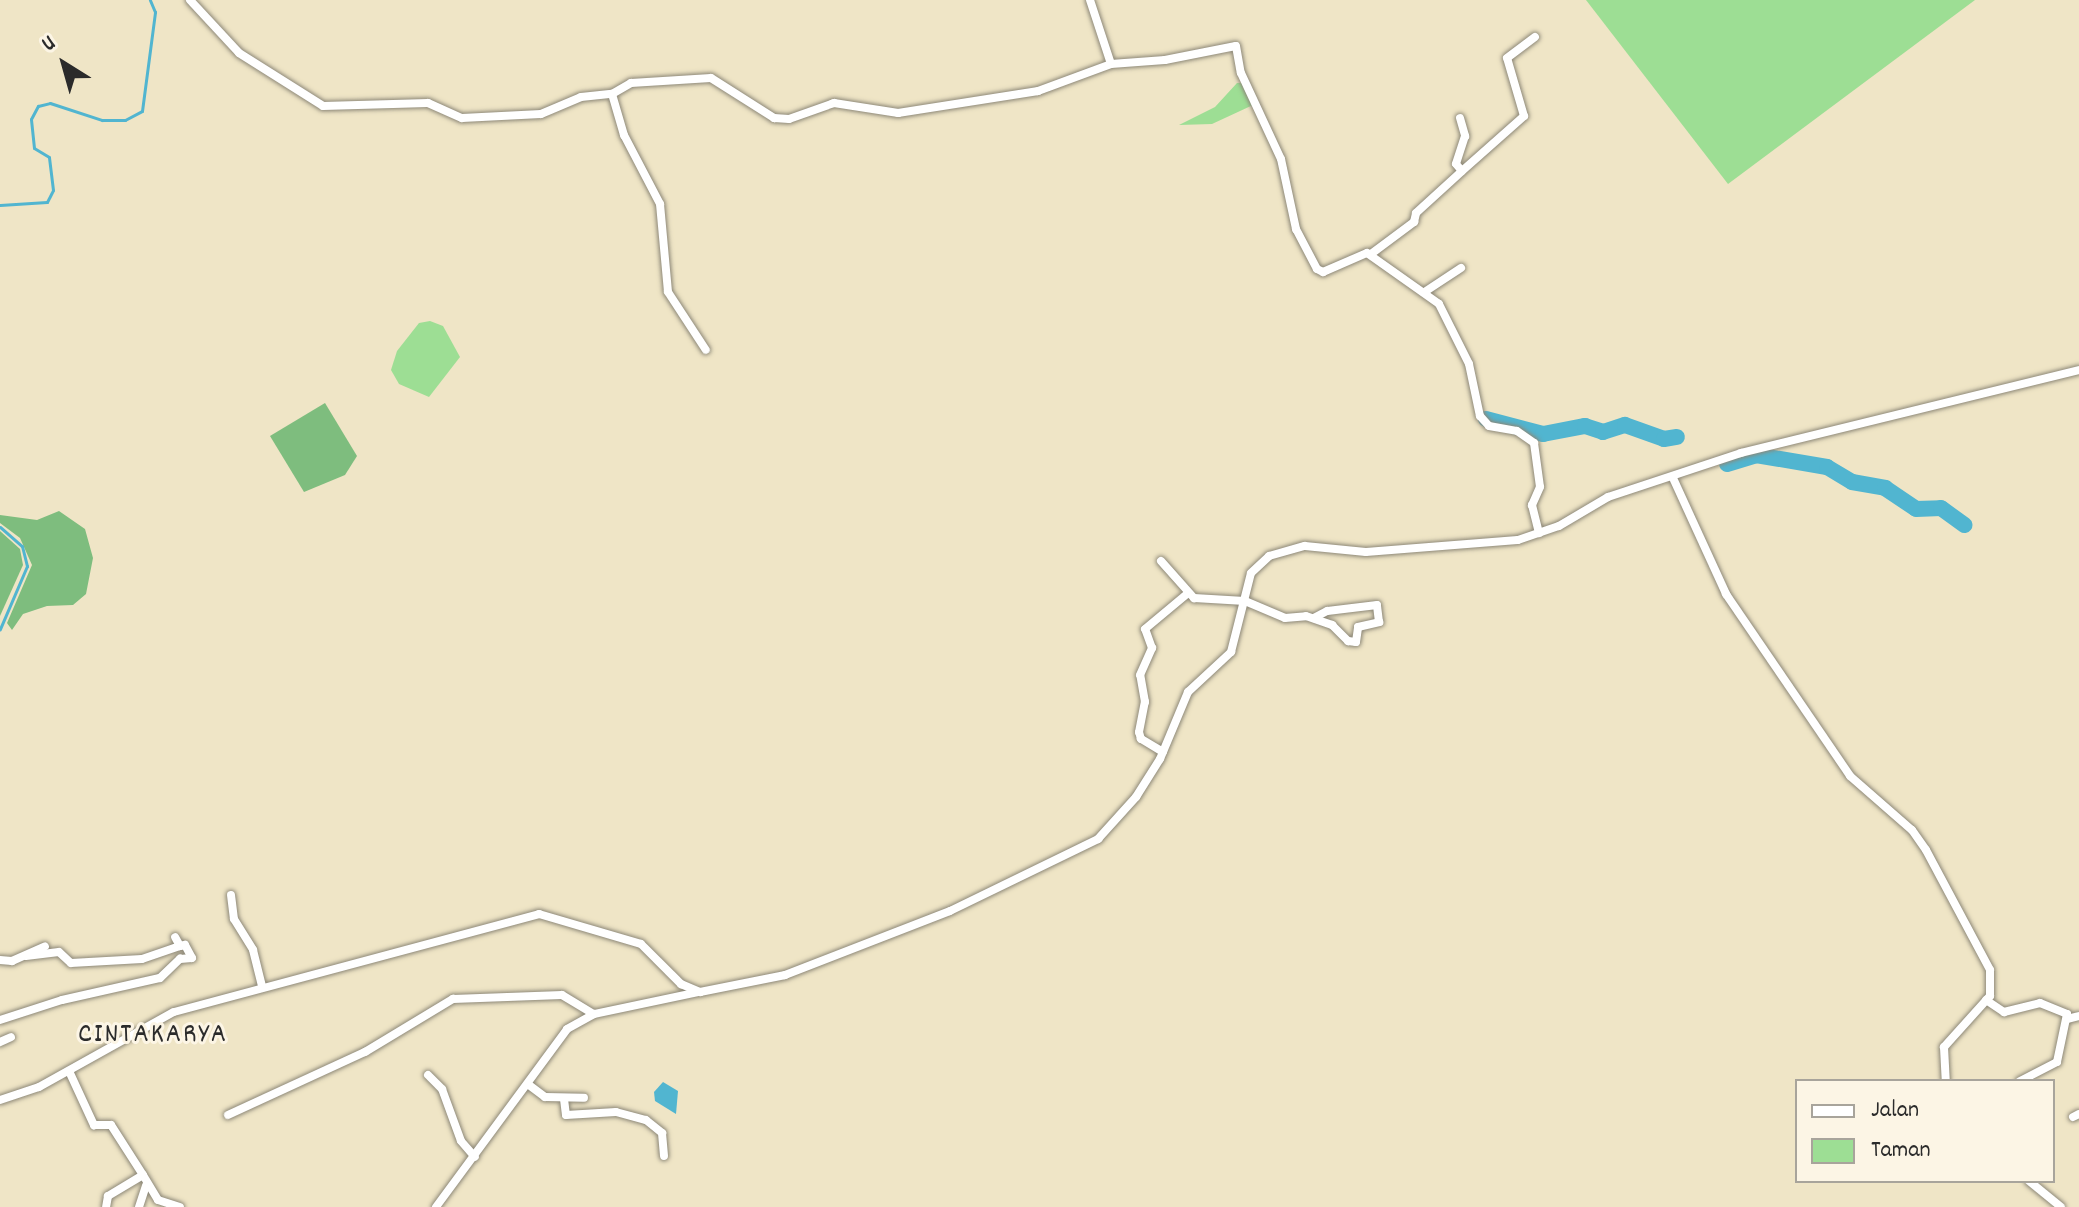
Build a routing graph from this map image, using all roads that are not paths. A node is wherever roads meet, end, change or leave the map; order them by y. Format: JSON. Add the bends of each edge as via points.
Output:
{"nodes":[{"id":1,"x":190,"y":0,"type":"edge"},
{"id":2,"x":1090,"y":0,"type":"edge"},
{"id":3,"x":1535,"y":37,"type":"dead end"},
{"id":4,"x":1111,"y":64,"type":"junction"},
{"id":5,"x":612,"y":94,"type":"junction"},
{"id":6,"x":1460,"y":118,"type":"dead end"},
{"id":7,"x":1462,"y":171,"type":"junction"},
{"id":8,"x":1371,"y":254,"type":"junction"},
{"id":9,"x":1461,"y":268,"type":"dead end"},
{"id":10,"x":1426,"y":291,"type":"junction"},
{"id":11,"x":706,"y":350,"type":"dead end"},
{"id":12,"x":2079,"y":370,"type":"edge"},
{"id":13,"x":1673,"y":478,"type":"junction"},
{"id":14,"x":1539,"y":533,"type":"junction"},
{"id":15,"x":1161,"y":561,"type":"dead end"},
{"id":16,"x":1187,"y":594,"type":"junction"},
{"id":17,"x":1245,"y":601,"type":"junction"},
{"id":18,"x":1314,"y":618,"type":"junction"},
{"id":19,"x":1163,"y":752,"type":"junction"},
{"id":20,"x":231,"y":895,"type":"dead end"},
{"id":21,"x":175,"y":937,"type":"dead end"},
{"id":22,"x":45,"y":946,"type":"dead end"},
{"id":23,"x":180,"y":946,"type":"junction"},
{"id":24,"x":26,"y":956,"type":"junction"},
{"id":25,"x":0,"y":960,"type":"edge"},
{"id":26,"x":262,"y":987,"type":"junction"},
{"id":27,"x":700,"y":992,"type":"junction"},
{"id":28,"x":1986,"y":1000,"type":"junction"},
{"id":29,"x":594,"y":1014,"type":"junction"},
{"id":30,"x":2079,"y":1016,"type":"edge"},
{"id":31,"x":2067,"y":1019,"type":"junction"},
{"id":32,"x":0,"y":1020,"type":"edge"},
{"id":33,"x":11,"y":1037,"type":"dead end"},
{"id":34,"x":0,"y":1042,"type":"edge"},
{"id":35,"x":69,"y":1071,"type":"junction"},
{"id":36,"x":428,"y":1075,"type":"dead end"},
{"id":37,"x":1946,"y":1079,"type":"edge"},
{"id":38,"x":2024,"y":1079,"type":"edge"},
{"id":39,"x":529,"y":1085,"type":"junction"},
{"id":40,"x":584,"y":1098,"type":"dead end"},
{"id":41,"x":564,"y":1099,"type":"junction"},
{"id":42,"x":0,"y":1100,"type":"edge"},
{"id":43,"x":228,"y":1115,"type":"dead end"},
{"id":44,"x":664,"y":1156,"type":"dead end"},
{"id":45,"x":475,"y":1157,"type":"junction"},
{"id":46,"x":144,"y":1177,"type":"junction"},
{"id":47,"x":2031,"y":1183,"type":"edge"},
{"id":48,"x":106,"y":1207,"type":"edge"},
{"id":49,"x":139,"y":1207,"type":"edge"},
{"id":50,"x":180,"y":1207,"type":"edge"},
{"id":51,"x":436,"y":1207,"type":"edge"},
{"id":52,"x":2061,"y":1207,"type":"edge"}],
"edges":[{"from":1,"to":5,"type":"street","via":[[239,53],[327,107],[428,103],[454,116],[489,118],[541,114],[581,97]]},
{"from":2,"to":4,"type":"street"},
{"from":3,"to":7,"type":"street","via":[[1507,58],[1524,116]]},
{"from":4,"to":5,"type":"street","via":[[1038,91],[898,113],[834,103],[789,119],[774,118],[711,78],[631,83]]},
{"from":4,"to":8,"type":"street","via":[[1237,47],[1241,73],[1281,159],[1296,229],[1317,269],[1323,272],[1353,255]]},
{"from":5,"to":11,"type":"street","via":[[624,135],[660,204],[668,292]]},
{"from":6,"to":7,"type":"street","via":[[1463,150],[1456,164]]},
{"from":7,"to":8,"type":"street","via":[[1416,213],[1414,222]]},
{"from":8,"to":10,"type":"street"},
{"from":9,"to":10,"type":"street"},
{"from":10,"to":14,"type":"street","via":[[1449,319],[1465,356],[1480,416],[1489,426],[1517,431],[1534,443],[1540,487],[1532,505]]},
{"from":12,"to":13,"type":"street","via":[[1741,453]]},
{"from":13,"to":14,"type":"street","via":[[1608,497]]},
{"from":13,"to":28,"type":"street","via":[[1720,584],[1751,631],[1850,776],[1912,830],[1945,877],[1960,918],[1990,970],[1992,991]]},
{"from":14,"to":17,"type":"street","via":[[1482,546],[1284,550],[1254,568]]},
{"from":15,"to":16,"type":"street"},
{"from":16,"to":17,"type":"street"},
{"from":16,"to":19,"type":"street","via":[[1145,629],[1152,648],[1140,675],[1145,702],[1139,732],[1141,739]]},
{"from":17,"to":18,"type":"street","via":[[1285,618]]},
{"from":17,"to":19,"type":"street","via":[[1231,652],[1188,692]]},
{"from":18,"to":18,"type":"street","via":[[1356,642],[1358,627],[1379,622],[1377,605],[1327,611]]},
{"from":19,"to":27,"type":"street","via":[[1110,828],[1071,856],[950,911],[785,975]]},
{"from":20,"to":26,"type":"street","via":[[234,919],[253,950]]},
{"from":21,"to":23,"type":"street"},
{"from":22,"to":24,"type":"street"},
{"from":23,"to":24,"type":"street","via":[[142,959],[71,963],[59,952]]},
{"from":23,"to":32,"type":"street","via":[[185,945],[192,958],[180,959],[160,978]]},
{"from":24,"to":25,"type":"street"},
{"from":26,"to":27,"type":"street","via":[[539,914],[641,944],[681,984]]},
{"from":26,"to":35,"type":"street","via":[[174,1012]]},
{"from":27,"to":29,"type":"street"},
{"from":28,"to":31,"type":"street","via":[[2004,1012],[2040,1003],[2059,1006]]},
{"from":28,"to":37,"type":"street","via":[[1944,1047]]},
{"from":29,"to":39,"type":"street","via":[[562,1033]]},
{"from":29,"to":43,"type":"street","via":[[562,995],[453,999],[365,1052]]},
{"from":30,"to":31,"type":"street"},
{"from":31,"to":38,"type":"street","via":[[2055,1064]]},
{"from":33,"to":34,"type":"street"},
{"from":35,"to":42,"type":"street"},
{"from":35,"to":46,"type":"street","via":[[94,1125],[111,1125]]},
{"from":36,"to":45,"type":"street","via":[[442,1089],[461,1141]]},
{"from":39,"to":41,"type":"street","via":[[545,1097]]},
{"from":39,"to":45,"type":"street"},
{"from":40,"to":41,"type":"street"},
{"from":41,"to":44,"type":"street","via":[[566,1115],[616,1112],[646,1120],[662,1133]]},
{"from":45,"to":51,"type":"street"},
{"from":46,"to":48,"type":"street","via":[[108,1196]]},
{"from":46,"to":49,"type":"street","via":[[146,1195]]},
{"from":46,"to":50,"type":"street","via":[[158,1200]]},
{"from":47,"to":52,"type":"street"}]}
